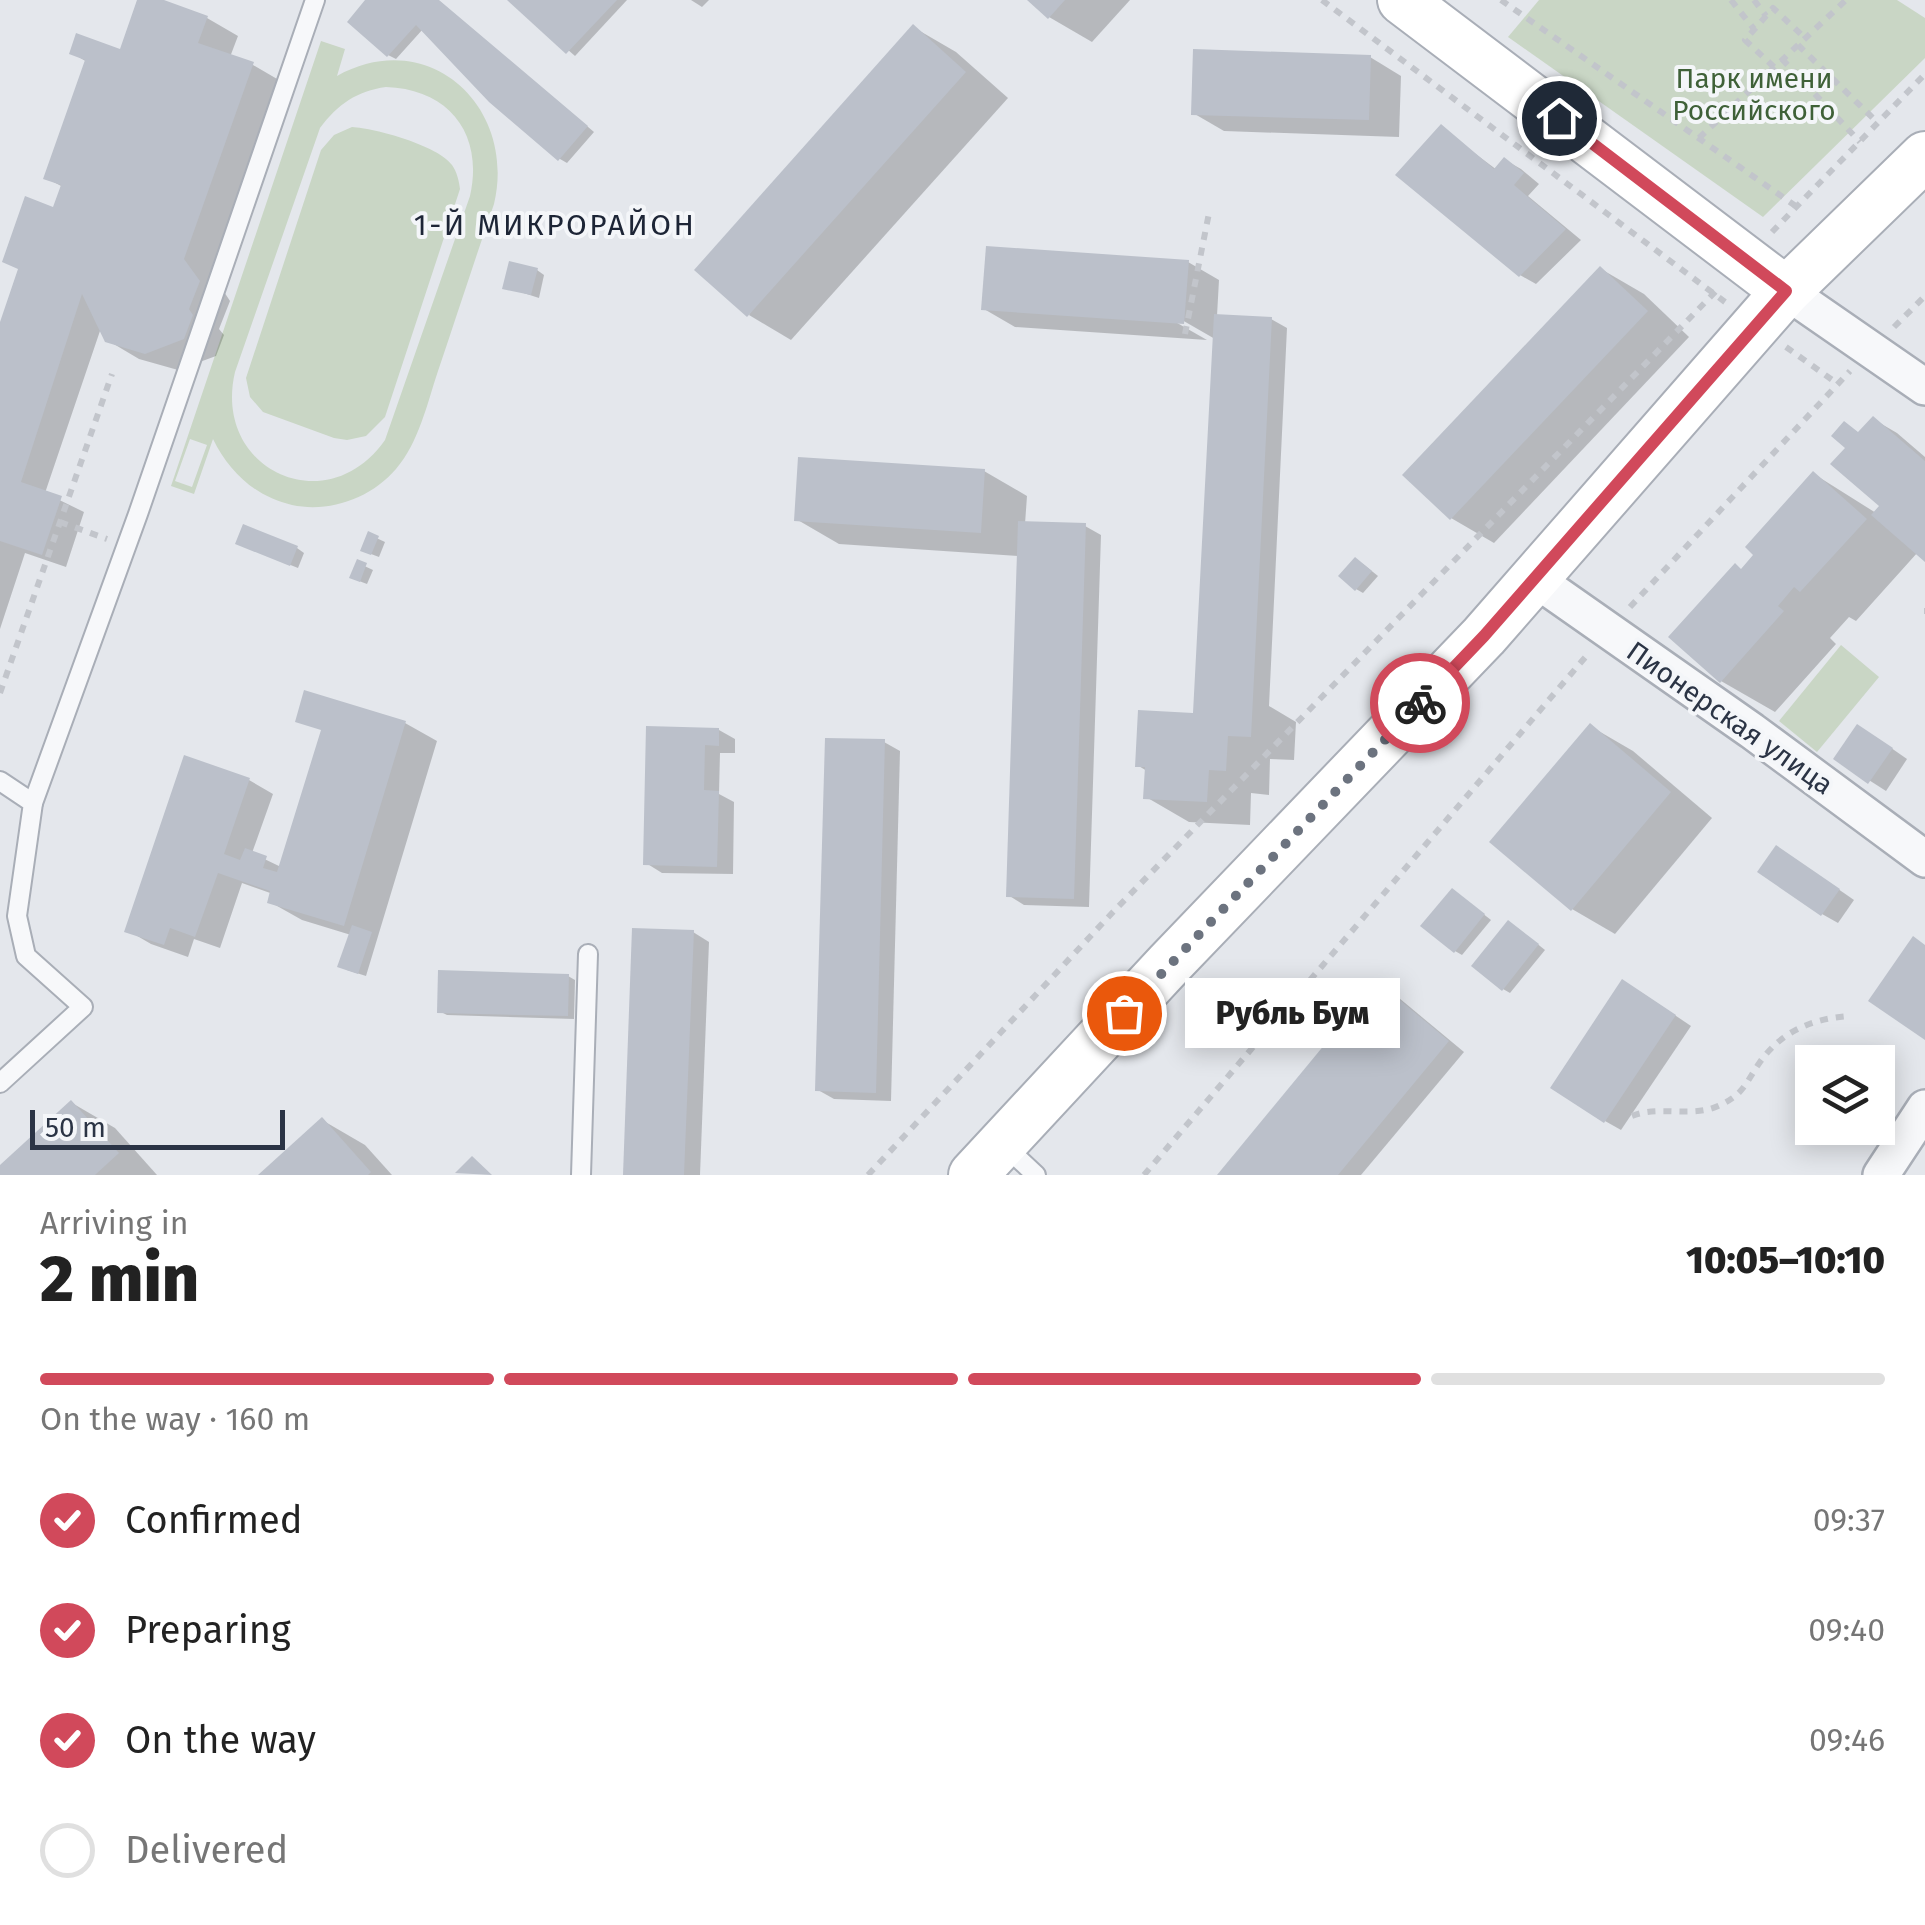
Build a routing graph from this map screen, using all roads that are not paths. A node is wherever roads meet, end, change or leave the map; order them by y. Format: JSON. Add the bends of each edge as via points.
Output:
{"nodes":[{"id":1,"x":315,"y":0,"type":"edge"},
{"id":2,"x":1402,"y":0,"type":"edge"},
{"id":3,"x":1925,"y":156,"type":"edge"},
{"id":4,"x":1786,"y":291,"type":"junction"},
{"id":5,"x":1925,"y":387,"type":"edge"},
{"id":6,"x":1535,"y":579,"type":"junction"},
{"id":7,"x":0,"y":781,"type":"edge"},
{"id":8,"x":33,"y":803,"type":"junction"},
{"id":9,"x":1925,"y":858,"type":"edge"},
{"id":10,"x":588,"y":954,"type":"dead end"},
{"id":11,"x":0,"y":1082,"type":"edge"},
{"id":12,"x":1925,"y":1108,"type":"edge"},
{"id":13,"x":1004,"y":1165,"type":"edge"},
{"id":14,"x":580,"y":1175,"type":"edge"},
{"id":15,"x":1881,"y":1175,"type":"edge"}],
"edges":[{"from":1,"to":8,"type":"lane"},
{"from":2,"to":4,"type":"main road"},
{"from":3,"to":4,"type":"main road"},
{"from":4,"to":5,"type":"street"},
{"from":4,"to":6,"type":"main road"},
{"from":6,"to":9,"type":"street","name":"Пионерская улица"},
{"from":6,"to":13,"type":"main road","via":[[1169,964]]},
{"from":7,"to":8,"type":"lane"},
{"from":8,"to":11,"type":"lane","via":[[16,916],[26,956],[83,1007]]},
{"from":10,"to":14,"type":"lane"},
{"from":12,"to":15,"type":"street"}]}
